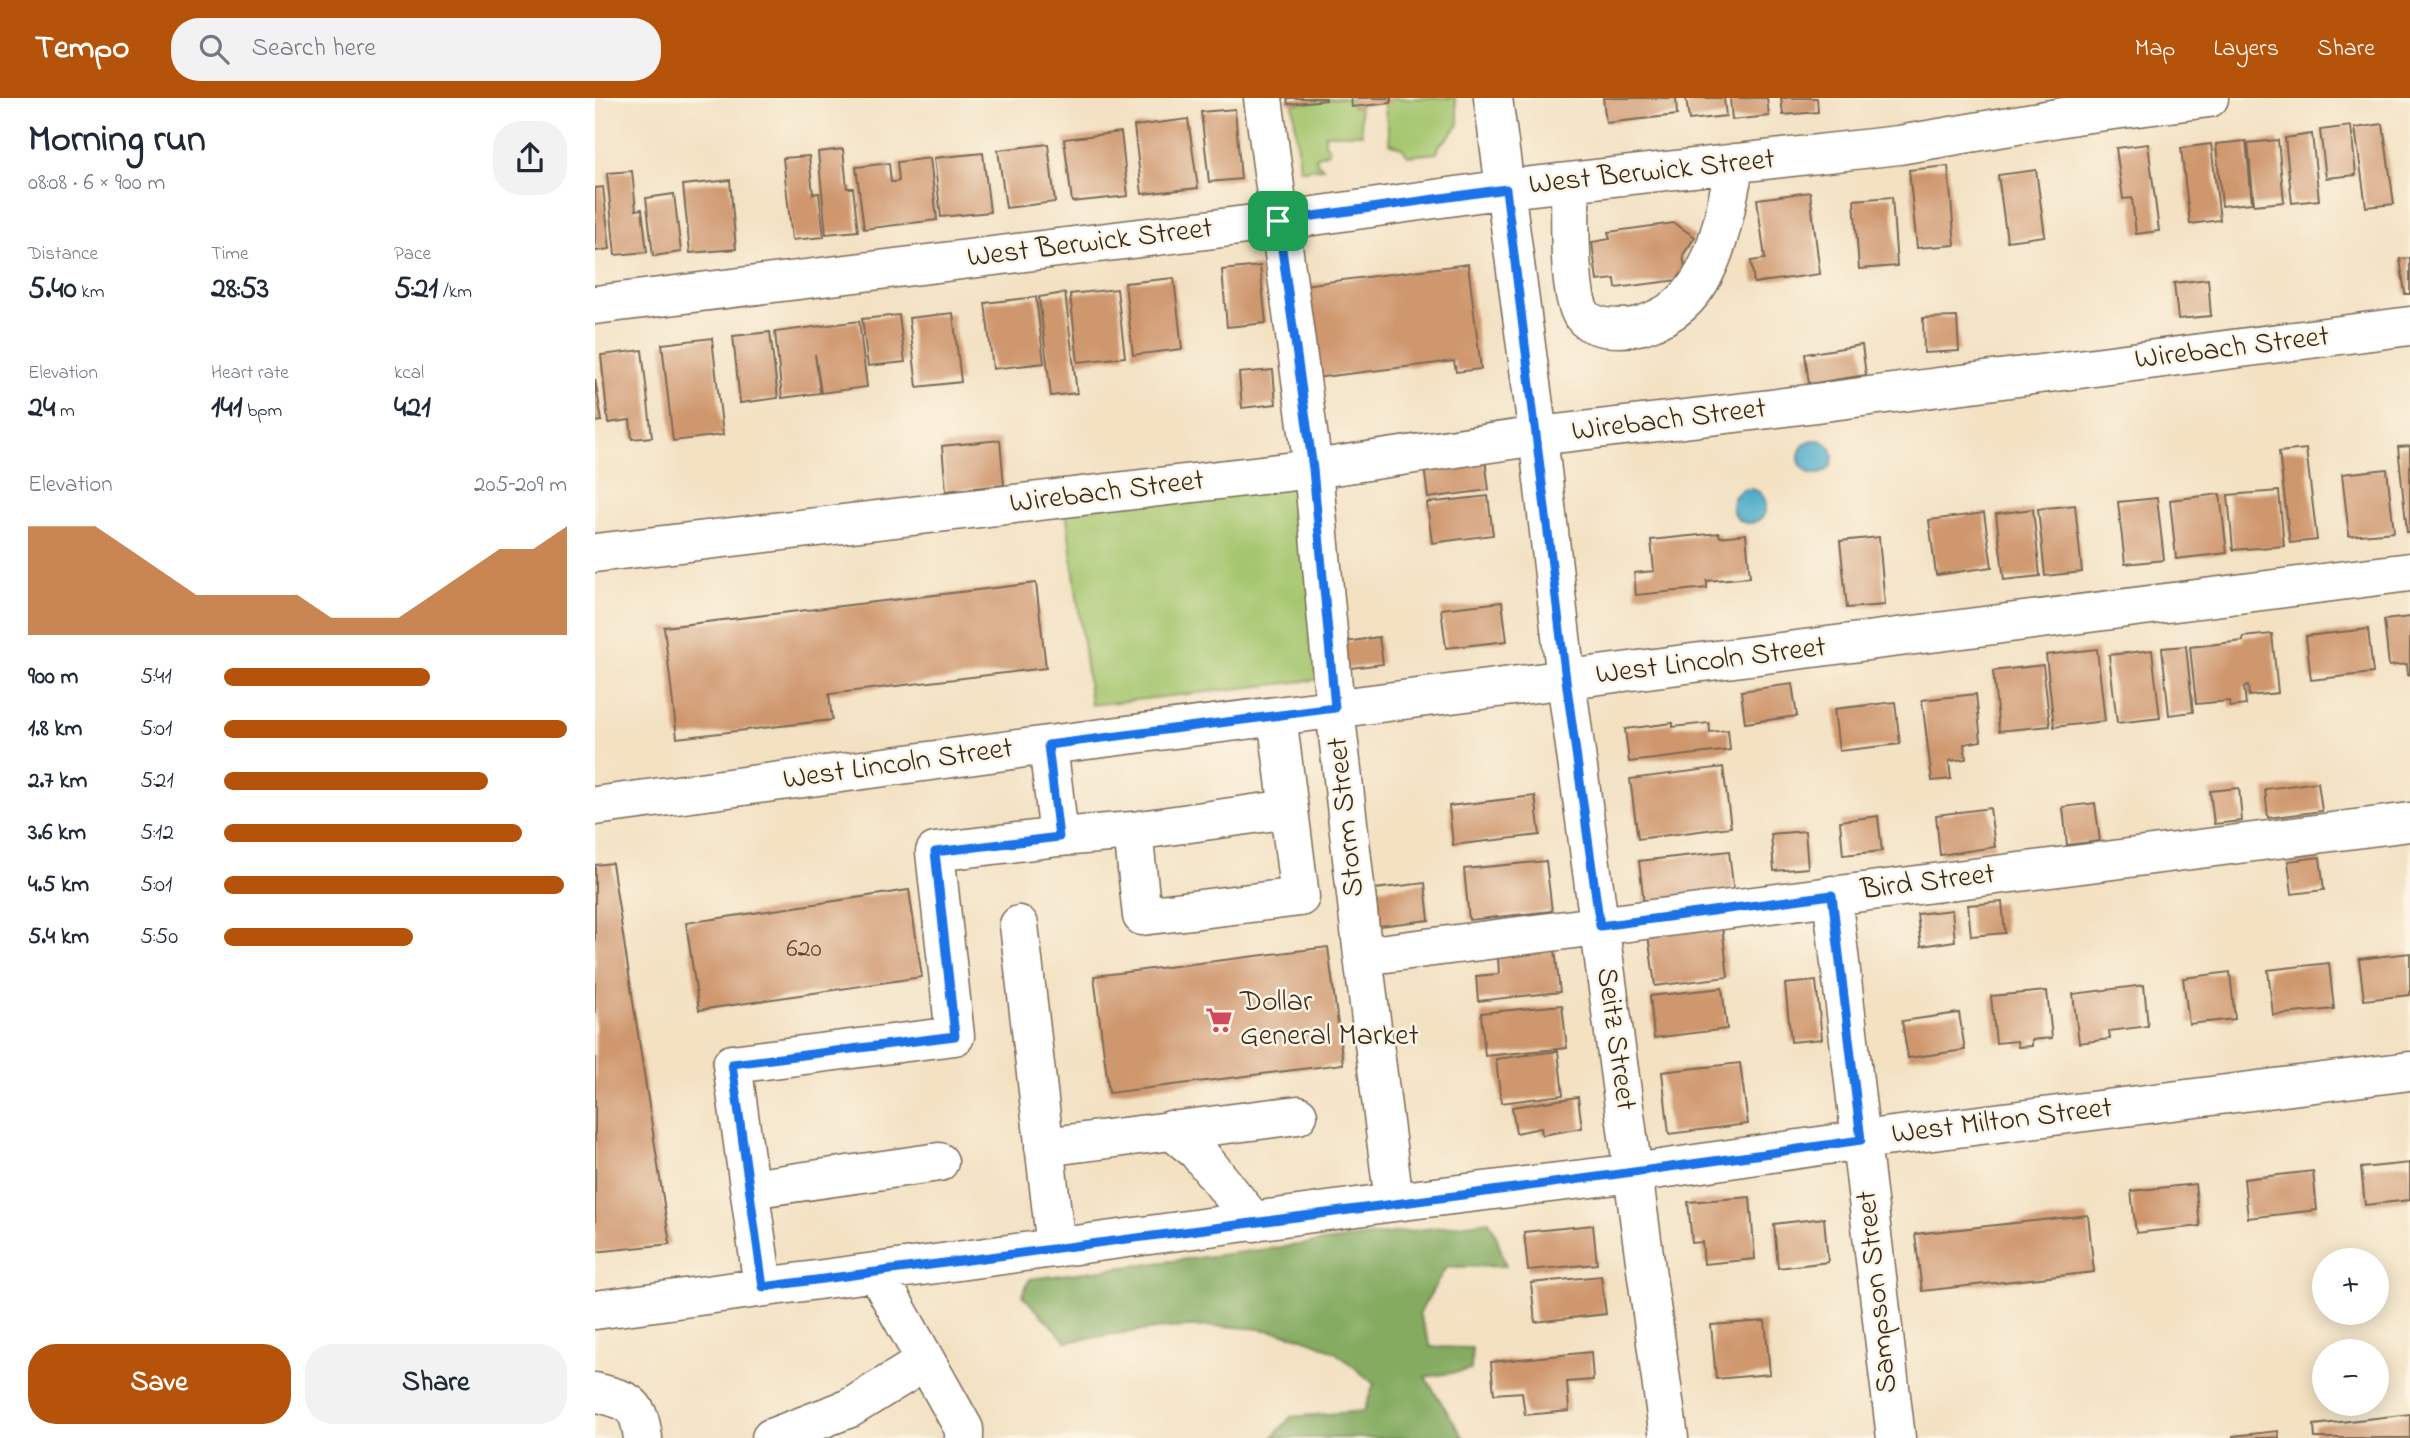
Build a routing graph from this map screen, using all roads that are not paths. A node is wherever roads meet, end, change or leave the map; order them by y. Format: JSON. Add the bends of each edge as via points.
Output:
{"nodes":[{"id":1,"x":1263,"y":98,"type":"edge"},
{"id":2,"x":1493,"y":98,"type":"edge"},
{"id":3,"x":2209,"y":98,"type":"edge"},
{"id":4,"x":2074,"y":107,"type":"edge"},
{"id":5,"x":1735,"y":163,"type":"junction"},
{"id":6,"x":1570,"y":181,"type":"junction"},
{"id":7,"x":1506,"y":189,"type":"junction"},
{"id":8,"x":1278,"y":221,"type":"junction"},
{"id":9,"x":595,"y":304,"type":"edge"},
{"id":10,"x":2410,"y":326,"type":"edge"},
{"id":11,"x":1538,"y":436,"type":"junction"},
{"id":12,"x":1313,"y":469,"type":"junction"},
{"id":13,"x":595,"y":553,"type":"edge"},
{"id":14,"x":2410,"y":572,"type":"edge"},
{"id":15,"x":1566,"y":680,"type":"junction"},
{"id":16,"x":1335,"y":708,"type":"junction"},
{"id":17,"x":1277,"y":716,"type":"junction"},
{"id":18,"x":1048,"y":745,"type":"junction"},
{"id":19,"x":595,"y":806,"type":"edge"},
{"id":20,"x":1289,"y":809,"type":"junction"},
{"id":21,"x":2410,"y":822,"type":"edge"},
{"id":22,"x":1133,"y":831,"type":"junction"},
{"id":23,"x":1059,"y":837,"type":"junction"},
{"id":24,"x":1832,"y":895,"type":"junction"},
{"id":25,"x":1019,"y":925,"type":"dead end"},
{"id":26,"x":1600,"y":926,"type":"junction"},
{"id":27,"x":1363,"y":956,"type":"junction"},
{"id":28,"x":2410,"y":1071,"type":"edge"},
{"id":29,"x":1298,"y":1115,"type":"dead end"},
{"id":30,"x":1171,"y":1130,"type":"junction"},
{"id":31,"x":1861,"y":1140,"type":"junction"},
{"id":32,"x":1044,"y":1147,"type":"junction"},
{"id":33,"x":939,"y":1162,"type":"dead end"},
{"id":34,"x":1633,"y":1173,"type":"junction"},
{"id":35,"x":750,"y":1188,"type":"junction"},
{"id":36,"x":1394,"y":1202,"type":"junction"},
{"id":37,"x":1254,"y":1222,"type":"junction"},
{"id":38,"x":1056,"y":1248,"type":"junction"},
{"id":39,"x":876,"y":1272,"type":"junction"},
{"id":40,"x":763,"y":1287,"type":"junction"},
{"id":41,"x":595,"y":1310,"type":"edge"},
{"id":42,"x":926,"y":1361,"type":"junction"},
{"id":43,"x":595,"y":1392,"type":"edge"},
{"id":44,"x":643,"y":1438,"type":"edge"},
{"id":45,"x":771,"y":1438,"type":"edge"},
{"id":46,"x":964,"y":1438,"type":"edge"},
{"id":47,"x":1668,"y":1438,"type":"edge"},
{"id":48,"x":1896,"y":1438,"type":"edge"}],
"edges":[{"from":1,"to":8,"type":"street","name":"Storm Street"},
{"from":2,"to":7,"type":"street","name":"Seitz Street"},
{"from":3,"to":4,"type":"street","name":"West Berwick Street"},
{"from":4,"to":5,"type":"street","name":"West Berwick Street","via":[[1899,145]]},
{"from":5,"to":6,"type":"street","name":"West Berwick Street"},
{"from":5,"to":6,"type":"street","via":[[1713,254],[1697,286],[1674,312],[1635,328],[1602,328],[1582,315],[1574,288]]},
{"from":6,"to":7,"type":"street","name":"West Berwick Street"},
{"from":7,"to":8,"type":"street","name":"West Berwick Street"},
{"from":7,"to":11,"type":"street","name":"Seitz Street"},
{"from":8,"to":9,"type":"street","name":"West Berwick Street"},
{"from":8,"to":12,"type":"street","name":"Storm Street"},
{"from":10,"to":11,"type":"street","name":"Wirebach Street"},
{"from":11,"to":12,"type":"street","name":"Wirebach Street"},
{"from":11,"to":15,"type":"street","name":"Seitz Street"},
{"from":12,"to":13,"type":"street","name":"Wirebach Street"},
{"from":12,"to":16,"type":"street","name":"Storm Street"},
{"from":14,"to":15,"type":"street","name":"West Lincoln Street"},
{"from":15,"to":16,"type":"street","name":"West Lincoln Street"},
{"from":15,"to":26,"type":"street","name":"Seitz Street"},
{"from":16,"to":17,"type":"street","name":"West Lincoln Street"},
{"from":16,"to":27,"type":"street","name":"Storm Street"},
{"from":17,"to":18,"type":"street","name":"West Lincoln Street"},
{"from":17,"to":20,"type":"street"},
{"from":18,"to":19,"type":"street","name":"West Lincoln Street"},
{"from":18,"to":23,"type":"street"},
{"from":20,"to":22,"type":"street"},
{"from":20,"to":22,"type":"street","via":[[1300,897],[1142,916]]},
{"from":21,"to":24,"type":"street","name":"Bird Street"},
{"from":22,"to":23,"type":"street"},
{"from":23,"to":35,"type":"street","via":[[935,852],[955,1036],[732,1064]]},
{"from":24,"to":26,"type":"street","name":"Bird Street"},
{"from":24,"to":31,"type":"street","name":"Sampson Street"},
{"from":25,"to":32,"type":"street"},
{"from":26,"to":27,"type":"street","name":"Bird Street"},
{"from":26,"to":34,"type":"street","name":"Seitz Street"},
{"from":27,"to":36,"type":"street","name":"Storm Street"},
{"from":28,"to":31,"type":"street","name":"West Milton Street"},
{"from":29,"to":30,"type":"street"},
{"from":30,"to":32,"type":"street"},
{"from":30,"to":37,"type":"street","via":[[1197,1151]]},
{"from":31,"to":34,"type":"street","name":"West Milton Street"},
{"from":31,"to":48,"type":"street","name":"Sampson Street"},
{"from":32,"to":38,"type":"street"},
{"from":33,"to":35,"type":"street"},
{"from":34,"to":36,"type":"street","name":"West Milton Street"},
{"from":34,"to":47,"type":"street","name":"Seitz Street"},
{"from":35,"to":40,"type":"street"},
{"from":36,"to":37,"type":"street","name":"West Milton Street"},
{"from":37,"to":38,"type":"street","name":"West Milton Street"},
{"from":38,"to":39,"type":"street","name":"West Milton Street"},
{"from":39,"to":40,"type":"street","name":"West Milton Street"},
{"from":39,"to":42,"type":"street"},
{"from":40,"to":41,"type":"street","name":"West Milton Street"},
{"from":42,"to":45,"type":"street","via":[[851,1408]]},
{"from":42,"to":46,"type":"street","via":[[964,1429]]},
{"from":43,"to":44,"type":"street","via":[[625,1400],[639,1415]]}]}
